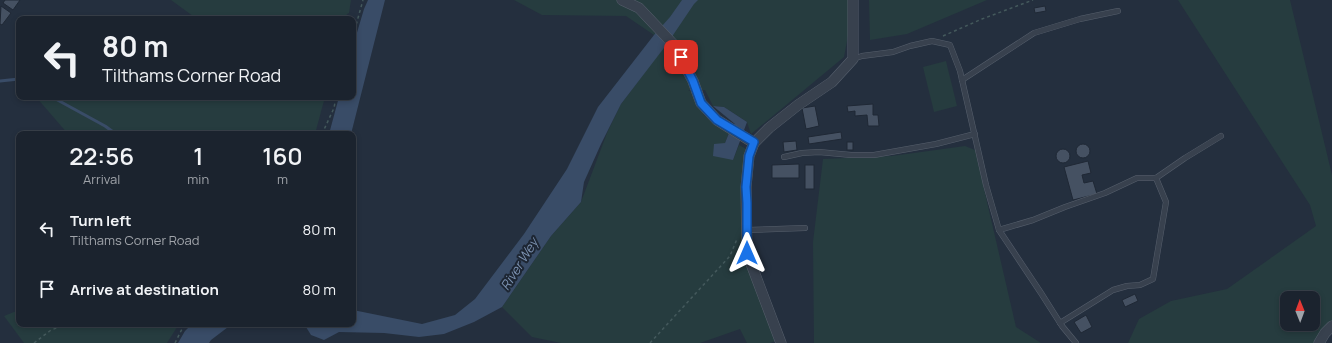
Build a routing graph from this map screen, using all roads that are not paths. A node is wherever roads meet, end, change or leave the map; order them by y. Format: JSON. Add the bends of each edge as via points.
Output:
{"nodes":[{"id":1,"x":622,"y":0,"type":"edge"},
{"id":2,"x":854,"y":0,"type":"edge"},
{"id":3,"x":1118,"y":11,"type":"dead end"},
{"id":4,"x":853,"y":59,"type":"junction"},
{"id":5,"x":962,"y":80,"type":"junction"},
{"id":6,"x":975,"y":134,"type":"junction"},
{"id":7,"x":1221,"y":136,"type":"dead end"},
{"id":8,"x":754,"y":142,"type":"junction"},
{"id":9,"x":784,"y":158,"type":"dead end"},
{"id":10,"x":1156,"y":178,"type":"junction"},
{"id":11,"x":805,"y":228,"type":"dead end"},
{"id":12,"x":747,"y":230,"type":"junction"},
{"id":13,"x":999,"y":230,"type":"junction"},
{"id":14,"x":1060,"y":323,"type":"junction"},
{"id":15,"x":1332,"y":326,"type":"edge"},
{"id":16,"x":781,"y":343,"type":"edge"},
{"id":17,"x":1076,"y":343,"type":"edge"},
{"id":18,"x":1319,"y":343,"type":"edge"}],
"edges":[{"from":1,"to":8,"type":"street","via":[[639,8],[674,45],[693,81],[701,103],[717,120]]},
{"from":2,"to":4,"type":"street"},
{"from":3,"to":5,"type":"lane","via":[[1034,33]]},
{"from":4,"to":5,"type":"lane","via":[[893,52],[932,41],[950,45]]},
{"from":4,"to":8,"type":"street","via":[[832,82],[798,105]]},
{"from":5,"to":6,"type":"lane"},
{"from":6,"to":9,"type":"lane","via":[[874,155],[819,152]]},
{"from":6,"to":13,"type":"lane"},
{"from":7,"to":10,"type":"lane"},
{"from":8,"to":12,"type":"street","via":[[749,156],[746,187]]},
{"from":10,"to":13,"type":"lane","via":[[1137,178],[1105,193]]},
{"from":10,"to":14,"type":"lane","via":[[1166,202],[1152,279],[1140,285],[1113,290]]},
{"from":11,"to":12,"type":"lane"},
{"from":12,"to":16,"type":"street","via":[[747,253]]},
{"from":13,"to":14,"type":"lane"},
{"from":14,"to":17,"type":"lane"},
{"from":15,"to":18,"type":"street"}]}
